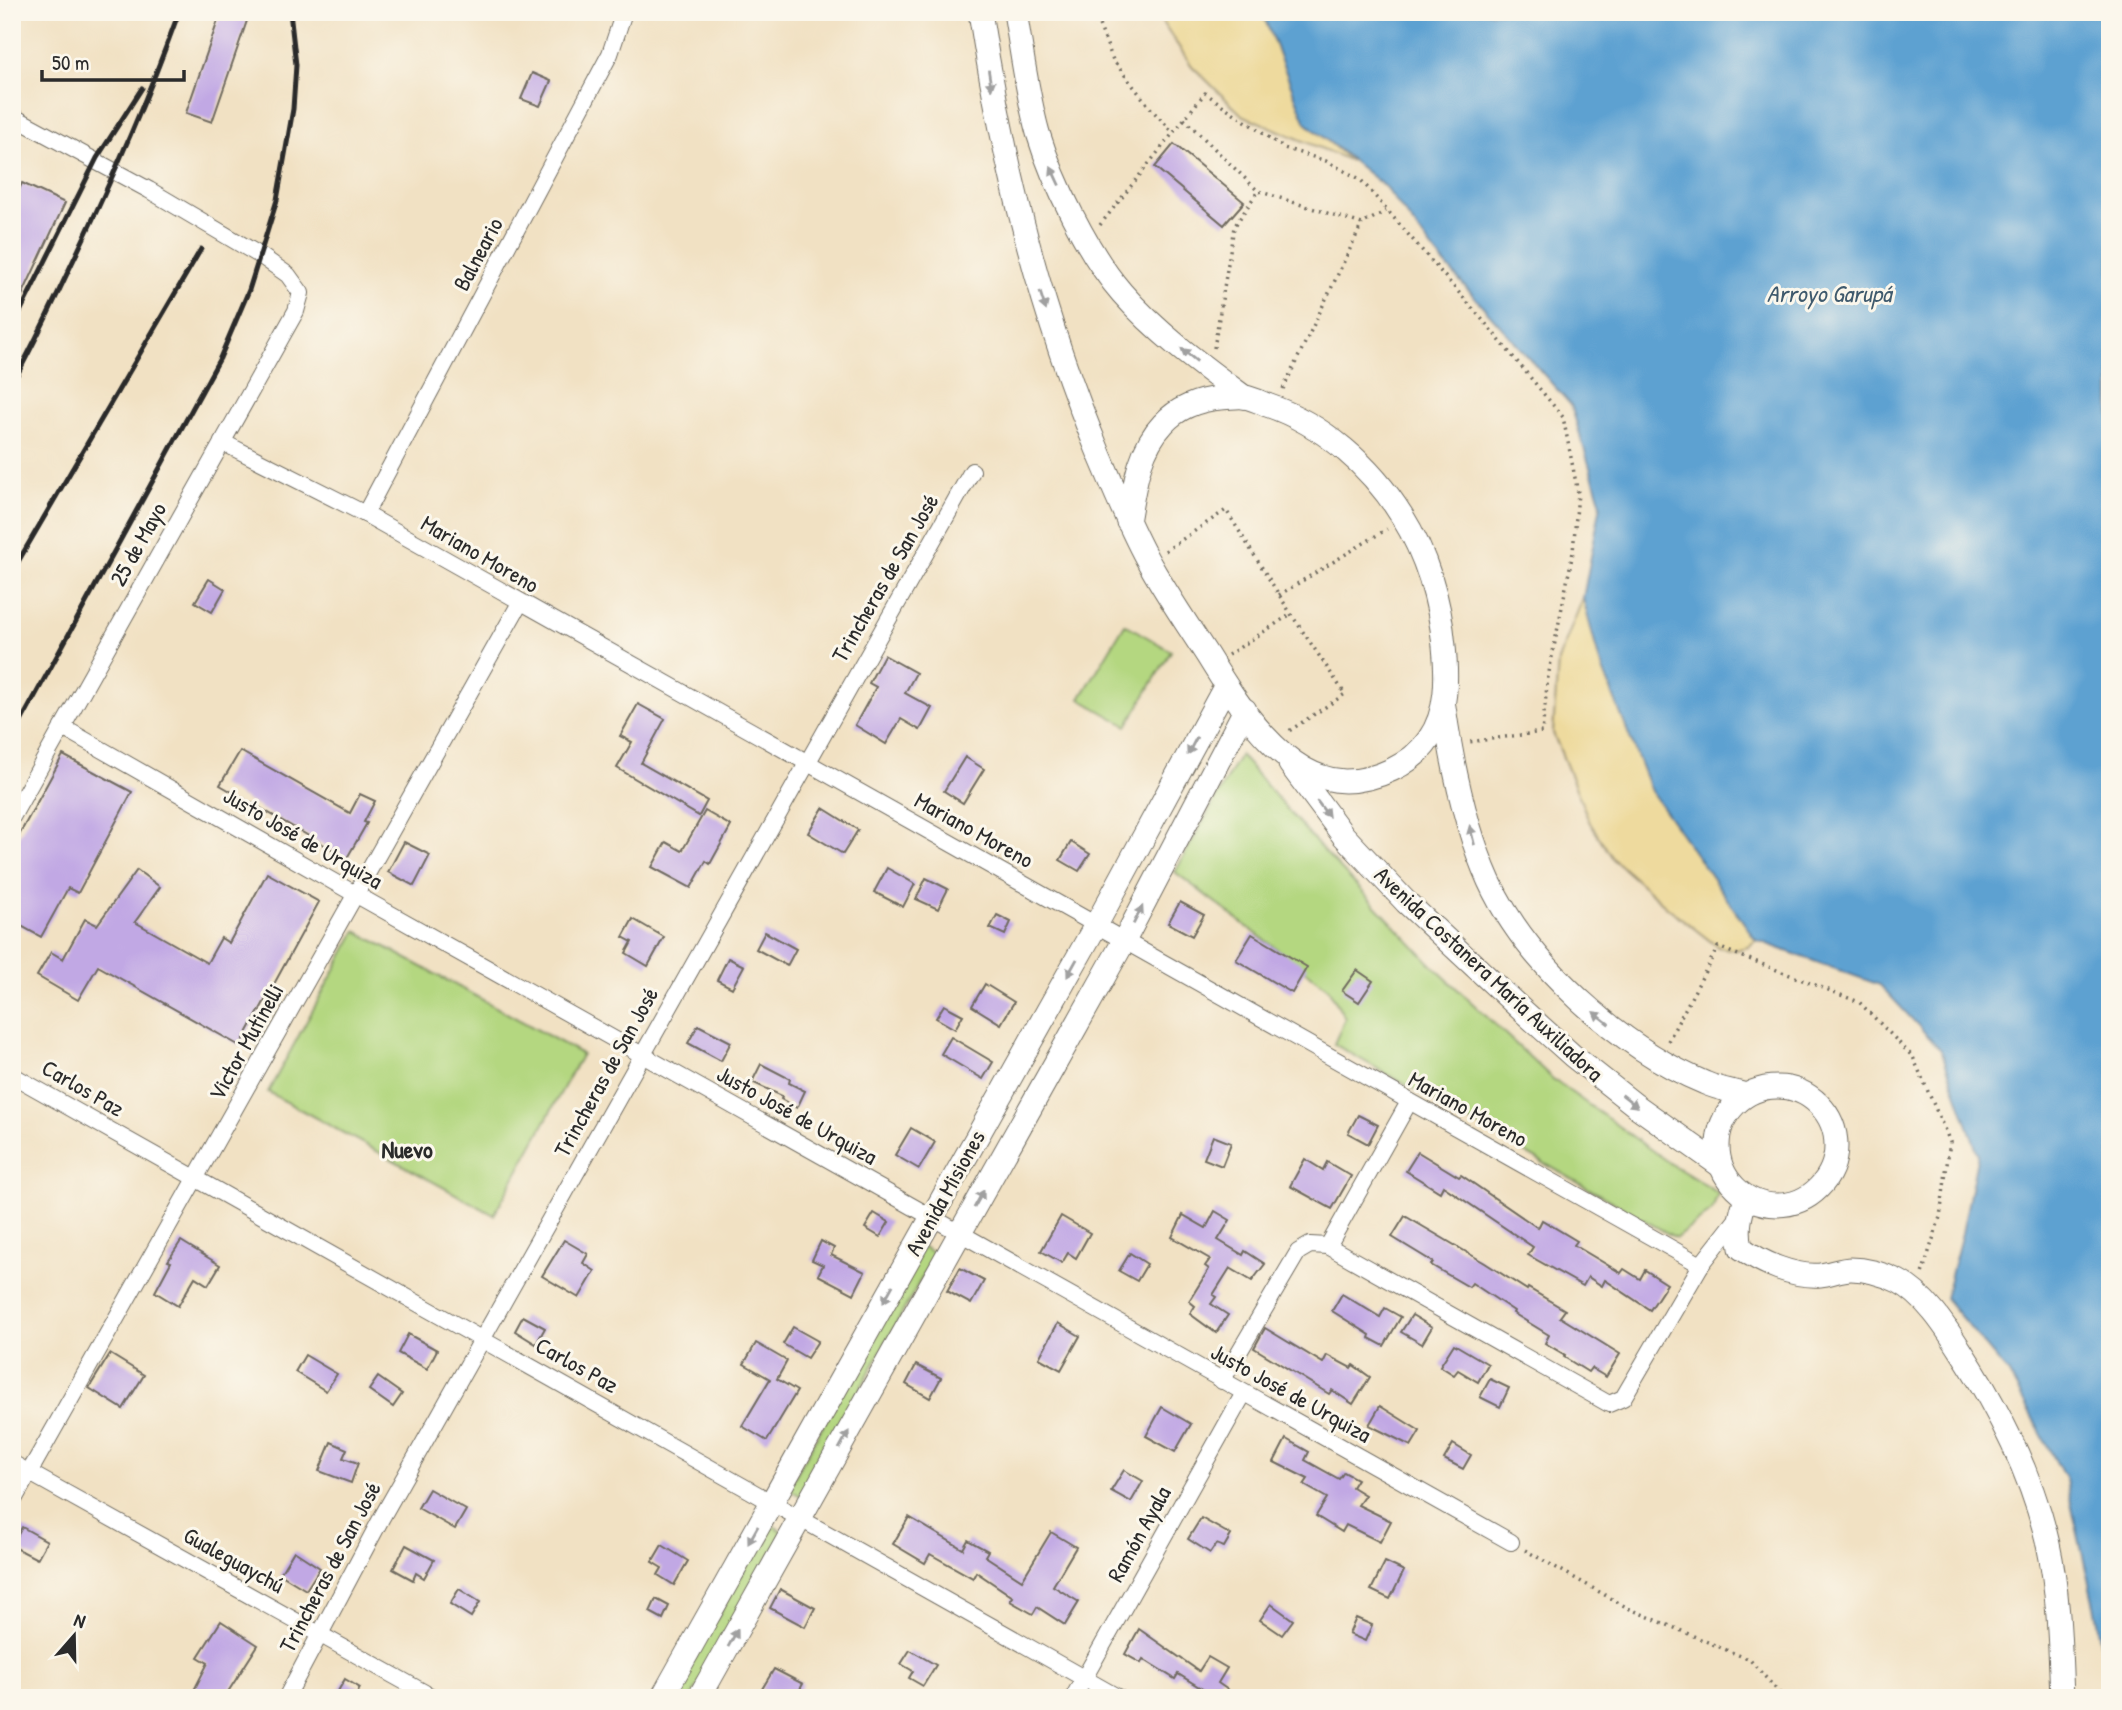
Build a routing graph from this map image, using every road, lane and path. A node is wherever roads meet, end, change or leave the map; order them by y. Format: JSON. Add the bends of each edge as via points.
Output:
{"nodes":[{"id":1,"x":624,"y":12,"type":"edge"},
{"id":2,"x":980,"y":12,"type":"edge"},
{"id":3,"x":1015,"y":12,"type":"edge"},
{"id":4,"x":1094,"y":12,"type":"edge"},
{"id":5,"x":12,"y":116,"type":"edge"},
{"id":6,"x":1184,"y":119,"type":"junction"},
{"id":7,"x":1174,"y":132,"type":"junction"},
{"id":8,"x":1258,"y":191,"type":"junction"},
{"id":9,"x":1387,"y":211,"type":"junction"},
{"id":10,"x":1363,"y":224,"type":"junction"},
{"id":11,"x":1087,"y":241,"type":"junction"},
{"id":12,"x":1210,"y":372,"type":"junction"},
{"id":13,"x":1244,"y":397,"type":"junction"},
{"id":14,"x":1274,"y":407,"type":"junction"},
{"id":15,"x":222,"y":442,"type":"junction"},
{"id":16,"x":972,"y":471,"type":"dead end"},
{"id":17,"x":365,"y":514,"type":"junction"},
{"id":18,"x":1404,"y":519,"type":"junction"},
{"id":19,"x":1128,"y":522,"type":"junction"},
{"id":20,"x":1149,"y":562,"type":"junction"},
{"id":21,"x":1279,"y":595,"type":"junction"},
{"id":22,"x":520,"y":603,"type":"junction"},
{"id":23,"x":1291,"y":614,"type":"junction"},
{"id":24,"x":1213,"y":665,"type":"junction"},
{"id":25,"x":1225,"y":687,"type":"junction"},
{"id":26,"x":1444,"y":706,"type":"junction"},
{"id":27,"x":1245,"y":710,"type":"junction"},
{"id":28,"x":61,"y":727,"type":"junction"},
{"id":29,"x":1450,"y":745,"type":"junction"},
{"id":30,"x":1277,"y":749,"type":"junction"},
{"id":31,"x":807,"y":762,"type":"junction"},
{"id":32,"x":12,"y":817,"type":"edge"},
{"id":33,"x":355,"y":894,"type":"junction"},
{"id":34,"x":1096,"y":925,"type":"junction"},
{"id":35,"x":1124,"y":941,"type":"junction"},
{"id":36,"x":642,"y":1054,"type":"junction"},
{"id":37,"x":1658,"y":1058,"type":"junction"},
{"id":38,"x":12,"y":1074,"type":"edge"},
{"id":39,"x":1746,"y":1095,"type":"junction"},
{"id":40,"x":1409,"y":1102,"type":"junction"},
{"id":41,"x":1721,"y":1166,"type":"junction"},
{"id":42,"x":195,"y":1179,"type":"junction"},
{"id":43,"x":1743,"y":1206,"type":"junction"},
{"id":44,"x":932,"y":1216,"type":"junction"},
{"id":45,"x":960,"y":1232,"type":"junction"},
{"id":46,"x":1328,"y":1246,"type":"junction"},
{"id":47,"x":1701,"y":1265,"type":"junction"},
{"id":48,"x":1916,"y":1292,"type":"junction"},
{"id":49,"x":483,"y":1338,"type":"junction"},
{"id":50,"x":1222,"y":1381,"type":"junction"},
{"id":51,"x":1244,"y":1393,"type":"junction"},
{"id":52,"x":12,"y":1463,"type":"edge"},
{"id":53,"x":29,"y":1473,"type":"junction"},
{"id":54,"x":772,"y":1501,"type":"junction"},
{"id":55,"x":12,"y":1503,"type":"edge"},
{"id":56,"x":800,"y":1517,"type":"junction"},
{"id":57,"x":1511,"y":1542,"type":"joint"},
{"id":58,"x":321,"y":1634,"type":"junction"},
{"id":59,"x":1084,"y":1678,"type":"junction"},
{"id":60,"x":286,"y":1698,"type":"edge"},
{"id":61,"x":434,"y":1698,"type":"edge"},
{"id":62,"x":662,"y":1698,"type":"edge"},
{"id":63,"x":699,"y":1698,"type":"edge"},
{"id":64,"x":1073,"y":1698,"type":"edge"},
{"id":65,"x":1119,"y":1698,"type":"edge"},
{"id":66,"x":1784,"y":1698,"type":"edge"},
{"id":67,"x":2062,"y":1698,"type":"edge"}],
"edges":[{"from":1,"to":17,"type":"street","name":"Balneario","via":[[610,54]]},
{"from":2,"to":19,"type":"main road","one_way":true,"via":[[994,106],[1034,271],[1070,386]]},
{"from":11,"to":3,"type":"main road","one_way":true,"via":[[1038,132]]},
{"from":4,"to":7,"type":"path","via":[[1113,60]]},
{"from":5,"to":15,"type":"street","name":"25 de Mayo","via":[[261,256],[288,275],[301,293],[296,311]]},
{"from":6,"to":7,"type":"path"},
{"from":6,"to":8,"type":"path"},
{"from":6,"to":9,"type":"path","via":[[1205,93],[1284,148],[1326,161],[1360,179]]},
{"from":7,"to":11,"type":"path"},
{"from":8,"to":10,"type":"path"},
{"from":8,"to":12,"type":"path","via":[[1234,227]]},
{"from":9,"to":10,"type":"path"},
{"from":9,"to":29,"type":"path","via":[[1563,418],[1578,493],[1573,552],[1542,732]]},
{"from":10,"to":14,"type":"path"},
{"from":12,"to":11,"type":"main road","one_way":true,"via":[[1120,291]]},
{"from":12,"to":13,"type":"main road"},
{"from":13,"to":14,"type":"main road"},
{"from":13,"to":19,"type":"main road","via":[[1185,406],[1163,424],[1141,461]]},
{"from":14,"to":18,"type":"main road","via":[[1336,442],[1369,471]]},
{"from":15,"to":17,"type":"street","name":"Mariano Moreno"},
{"from":15,"to":28,"type":"street","name":"25 de Mayo"},
{"from":16,"to":31,"type":"street","name":"Trincheras de San José"},
{"from":17,"to":22,"type":"street","name":"Mariano Moreno"},
{"from":18,"to":21,"type":"path"},
{"from":18,"to":26,"type":"main road","via":[[1435,591],[1443,627]]},
{"from":19,"to":20,"type":"main road","name":"Avenida Costanera María Auxiliadora"},
{"from":20,"to":21,"type":"path","via":[[1226,510]]},
{"from":20,"to":24,"type":"main road","name":"Avenida Costanera María Auxiliadora"},
{"from":21,"to":23,"type":"path"},
{"from":22,"to":31,"type":"street","name":"Mariano Moreno"},
{"from":22,"to":33,"type":"street","name":"Victor Mutinelli"},
{"from":23,"to":24,"type":"path"},
{"from":23,"to":30,"type":"path","via":[[1345,694]]},
{"from":24,"to":25,"type":"main road","name":"Avenida Costanera María Auxiliadora"},
{"from":25,"to":27,"type":"main road","name":"Avenida Costanera María Auxiliadora"},
{"from":25,"to":34,"type":"main road","name":"Avenida Misiones","one_way":true},
{"from":26,"to":29,"type":"main road","name":"Avenida Costanera María Auxiliadora"},
{"from":26,"to":30,"type":"main road","via":[[1426,744],[1404,763],[1378,776],[1332,781]]},
{"from":27,"to":30,"type":"main road","name":"Avenida Costanera María Auxiliadora"},
{"from":35,"to":27,"type":"main road","name":"Avenida Misiones","one_way":true},
{"from":28,"to":32,"type":"street","name":"25 de Mayo"},
{"from":28,"to":33,"type":"street","name":"Justo José de Urquiza"},
{"from":37,"to":29,"type":"main road","name":"Avenida Costanera María Auxiliadora","one_way":true,"via":[[1600,1018],[1557,979],[1509,919],[1475,847]]},
{"from":30,"to":41,"type":"main road","name":"Avenida Costanera María Auxiliadora","one_way":true,"via":[[1343,835],[1406,902],[1573,1056]]},
{"from":31,"to":34,"type":"street","name":"Mariano Moreno"},
{"from":31,"to":36,"type":"street","name":"Trincheras de San José"},
{"from":33,"to":36,"type":"street","name":"Justo José de Urquiza"},
{"from":33,"to":42,"type":"street","name":"Victor Mutinelli"},
{"from":34,"to":35,"type":"street","name":"Mariano Moreno"},
{"from":34,"to":44,"type":"main road","name":"Avenida Misiones","one_way":true},
{"from":35,"to":40,"type":"street","name":"Mariano Moreno"},
{"from":45,"to":35,"type":"main road","name":"Avenida Misiones","one_way":true},
{"from":36,"to":44,"type":"street","name":"Justo José de Urquiza"},
{"from":36,"to":49,"type":"street","name":"Trincheras de San José"},
{"from":37,"to":39,"type":"main road","name":"Avenida Costanera María Auxiliadora","via":[[1706,1084]]},
{"from":37,"to":48,"type":"path","via":[[1718,947],[1859,1002],[1913,1057],[1950,1142],[1940,1217]]},
{"from":38,"to":42,"type":"street","name":"Carlos Paz"},
{"from":39,"to":41,"type":"main road","via":[[1731,1108],[1721,1126],[1717,1146]]},
{"from":39,"to":43,"type":"main road","via":[[1764,1088],[1803,1092],[1831,1118],[1837,1156],[1819,1190],[1803,1201]]},
{"from":40,"to":46,"type":"street"},
{"from":40,"to":47,"type":"street","name":"Mariano Moreno"},
{"from":41,"to":43,"type":"main road"},
{"from":42,"to":49,"type":"street","name":"Carlos Paz"},
{"from":42,"to":53,"type":"street","name":"Victor Mutinelli"},
{"from":43,"to":47,"type":"street"},
{"from":43,"to":48,"type":"main road","via":[[1738,1233],[1741,1248],[1754,1257],[1793,1272],[1818,1275],[1851,1269],[1871,1273]]},
{"from":44,"to":45,"type":"street","name":"Justo José de Urquiza"},
{"from":44,"to":54,"type":"main road","name":"Avenida Misiones","one_way":true},
{"from":45,"to":50,"type":"street","name":"Justo José de Urquiza"},
{"from":56,"to":45,"type":"main road","name":"Avenida Misiones","one_way":true},
{"from":46,"to":47,"type":"street","via":[[1609,1404],[1623,1398]]},
{"from":46,"to":50,"type":"street","via":[[1310,1245],[1298,1252]]},
{"from":48,"to":67,"type":"main road","via":[[1980,1381],[2036,1499],[2049,1547]]},
{"from":49,"to":54,"type":"street","name":"Carlos Paz"},
{"from":49,"to":58,"type":"street","name":"Trincheras de San José"},
{"from":50,"to":51,"type":"street","name":"Justo José de Urquiza"},
{"from":51,"to":57,"type":"street","name":"Justo José de Urquiza"},
{"from":51,"to":59,"type":"street","name":"Ramón Ayala"},
{"from":52,"to":53,"type":"street","name":"Gualeguaychú"},
{"from":53,"to":55,"type":"street","name":"Victor Mutinelli"},
{"from":53,"to":58,"type":"street","name":"Gualeguaychú"},
{"from":54,"to":56,"type":"street","name":"Carlos Paz"},
{"from":54,"to":62,"type":"main road","name":"Avenida Misiones","one_way":true},
{"from":56,"to":59,"type":"street","name":"Carlos Paz"},
{"from":63,"to":56,"type":"main road","name":"Avenida Misiones","one_way":true},
{"from":57,"to":66,"type":"path","via":[[1628,1608],[1750,1660]]},
{"from":58,"to":60,"type":"street","name":"Trincheras de San José"},
{"from":58,"to":61,"type":"street","name":"Gualeguaychú"},
{"from":59,"to":64,"type":"street","name":"Ramón Ayala"},
{"from":59,"to":65,"type":"street","name":"Carlos Paz"}]}
